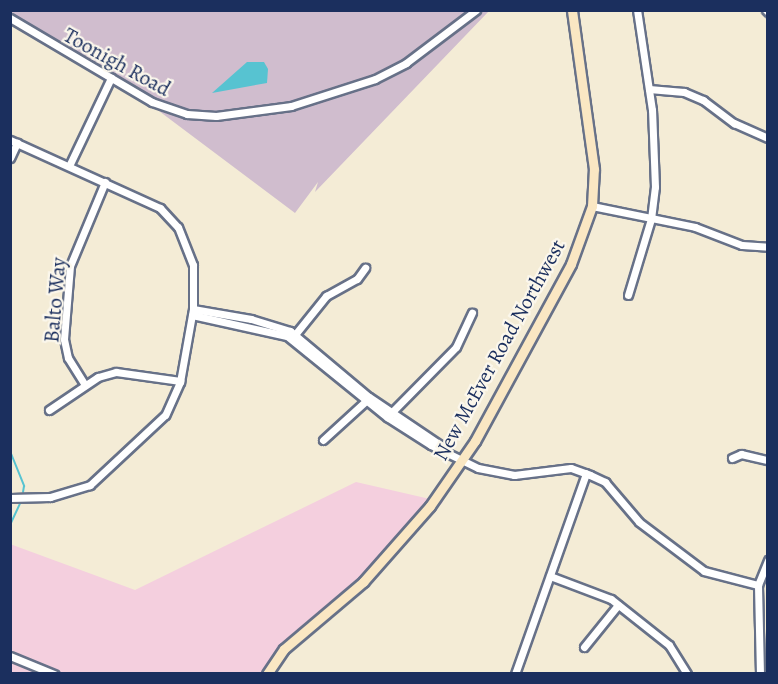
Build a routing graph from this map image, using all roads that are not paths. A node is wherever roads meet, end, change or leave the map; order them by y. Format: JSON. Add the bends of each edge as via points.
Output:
{"nodes":[{"id":1,"x":476,"y":10,"type":"edge"},
{"id":2,"x":572,"y":10,"type":"edge"},
{"id":3,"x":637,"y":10,"type":"edge"},
{"id":4,"x":10,"y":18,"type":"edge"},
{"id":5,"x":111,"y":78,"type":"junction"},
{"id":6,"x":649,"y":89,"type":"junction"},
{"id":7,"x":768,"y":138,"type":"edge"},
{"id":8,"x":14,"y":141,"type":"edge"},
{"id":9,"x":10,"y":158,"type":"edge"},
{"id":10,"x":69,"y":166,"type":"junction"},
{"id":11,"x":105,"y":182,"type":"junction"},
{"id":12,"x":592,"y":206,"type":"junction"},
{"id":13,"x":651,"y":219,"type":"junction"},
{"id":14,"x":768,"y":247,"type":"edge"},
{"id":15,"x":365,"y":268,"type":"dead end"},
{"id":16,"x":628,"y":295,"type":"dead end"},
{"id":17,"x":192,"y":312,"type":"junction"},
{"id":18,"x":472,"y":313,"type":"dead end"},
{"id":19,"x":293,"y":337,"type":"junction"},
{"id":20,"x":180,"y":381,"type":"junction"},
{"id":21,"x":85,"y":385,"type":"junction"},
{"id":22,"x":368,"y":399,"type":"junction"},
{"id":23,"x":49,"y":410,"type":"dead end"},
{"id":24,"x":389,"y":415,"type":"junction"},
{"id":25,"x":323,"y":440,"type":"dead end"},
{"id":26,"x":732,"y":458,"type":"dead end"},
{"id":27,"x":462,"y":460,"type":"junction"},
{"id":28,"x":768,"y":460,"type":"edge"},
{"id":29,"x":586,"y":473,"type":"junction"},
{"id":30,"x":10,"y":498,"type":"edge"},
{"id":31,"x":768,"y":560,"type":"edge"},
{"id":32,"x":550,"y":576,"type":"junction"},
{"id":33,"x":758,"y":585,"type":"junction"},
{"id":34,"x":618,"y":604,"type":"junction"},
{"id":35,"x":584,"y":647,"type":"dead end"},
{"id":36,"x":10,"y":656,"type":"edge"},
{"id":37,"x":685,"y":673,"type":"edge"},
{"id":38,"x":54,"y":674,"type":"edge"},
{"id":39,"x":267,"y":674,"type":"edge"},
{"id":40,"x":515,"y":674,"type":"edge"},
{"id":41,"x":760,"y":674,"type":"edge"}],
"edges":[{"from":1,"to":5,"type":"street","name":"Toonigh Road","via":[[406,63],[375,79],[291,106],[216,116],[187,114],[152,102]]},
{"from":2,"to":12,"type":"street","name":"New McEver Road Northwest","via":[[594,146]]},
{"from":3,"to":6,"type":"street"},
{"from":4,"to":5,"type":"street","name":"Toonigh Road"},
{"from":5,"to":10,"type":"street"},
{"from":6,"to":7,"type":"street","via":[[684,92],[703,100],[734,123]]},
{"from":6,"to":13,"type":"street","via":[[655,157]]},
{"from":8,"to":9,"type":"street"},
{"from":8,"to":10,"type":"street"},
{"from":10,"to":11,"type":"street"},
{"from":11,"to":17,"type":"street","via":[[160,208],[178,227],[194,265]]},
{"from":11,"to":21,"type":"street","name":"Balto Way","via":[[70,266],[64,339],[68,358]]},
{"from":12,"to":13,"type":"street"},
{"from":12,"to":27,"type":"street","name":"New McEver Road Northwest","via":[[570,264]]},
{"from":13,"to":14,"type":"street","via":[[695,227],[742,245]]},
{"from":13,"to":16,"type":"street"},
{"from":15,"to":19,"type":"street","via":[[357,279],[326,296]]},
{"from":17,"to":19,"type":"street","via":[[275,325]]},
{"from":17,"to":20,"type":"street"},
{"from":18,"to":24,"type":"street","via":[[456,347]]},
{"from":19,"to":22,"type":"street"},
{"from":20,"to":21,"type":"street","via":[[116,372]]},
{"from":20,"to":30,"type":"street","via":[[165,415],[90,485],[50,497]]},
{"from":21,"to":23,"type":"street"},
{"from":22,"to":24,"type":"street"},
{"from":22,"to":25,"type":"street"},
{"from":24,"to":27,"type":"street"},
{"from":26,"to":28,"type":"street","via":[[741,454]]},
{"from":27,"to":29,"type":"street","via":[[514,475],[571,468]]},
{"from":27,"to":39,"type":"street","name":"New McEver Road Northwest","via":[[386,558],[294,639]]},
{"from":29,"to":32,"type":"street"},
{"from":29,"to":33,"type":"street","via":[[605,482],[639,522],[704,571]]},
{"from":31,"to":33,"type":"street"},
{"from":32,"to":34,"type":"street","via":[[595,591]]},
{"from":32,"to":40,"type":"street"},
{"from":33,"to":41,"type":"street"},
{"from":34,"to":35,"type":"street"},
{"from":34,"to":37,"type":"street","via":[[669,645]]},
{"from":36,"to":38,"type":"street"}]}
